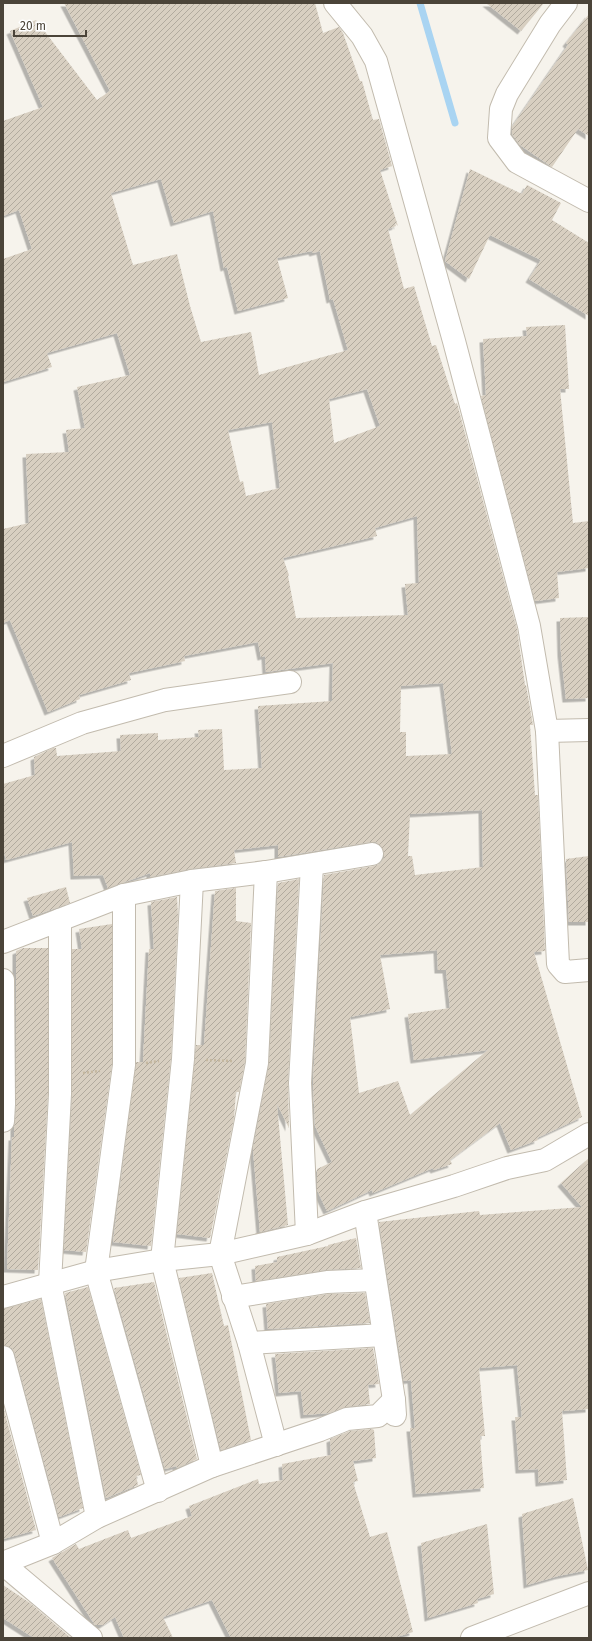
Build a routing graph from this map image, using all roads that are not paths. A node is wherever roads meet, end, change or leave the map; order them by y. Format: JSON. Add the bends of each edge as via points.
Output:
{"nodes":[{"id":1,"x":335,"y":3,"type":"edge"},
{"id":2,"x":566,"y":3,"type":"edge"},
{"id":3,"x":589,"y":201,"type":"edge"},
{"id":4,"x":290,"y":682,"type":"dead end"},
{"id":5,"x":589,"y":730,"type":"edge"},
{"id":6,"x":547,"y":731,"type":"junction"},
{"id":7,"x":3,"y":756,"type":"edge"},
{"id":8,"x":372,"y":854,"type":"dead end"},
{"id":9,"x":312,"y":865,"type":"junction"},
{"id":10,"x":266,"y":872,"type":"junction"},
{"id":11,"x":192,"y":882,"type":"junction"},
{"id":12,"x":124,"y":895,"type":"junction"},
{"id":13,"x":60,"y":920,"type":"junction"},
{"id":14,"x":3,"y":942,"type":"edge"},
{"id":15,"x":589,"y":970,"type":"edge"},
{"id":16,"x":3,"y":980,"type":"edge"},
{"id":17,"x":3,"y":1120,"type":"edge"},
{"id":18,"x":589,"y":1134,"type":"edge"},
{"id":19,"x":365,"y":1212,"type":"junction"},
{"id":20,"x":307,"y":1234,"type":"junction"},
{"id":21,"x":220,"y":1254,"type":"junction"},
{"id":22,"x":162,"y":1260,"type":"junction"},
{"id":23,"x":96,"y":1271,"type":"junction"},
{"id":24,"x":375,"y":1280,"type":"junction"},
{"id":25,"x":50,"y":1283,"type":"junction"},
{"id":26,"x":233,"y":1296,"type":"junction"},
{"id":27,"x":3,"y":1297,"type":"edge"},
{"id":28,"x":383,"y":1335,"type":"junction"},
{"id":29,"x":249,"y":1343,"type":"junction"},
{"id":30,"x":3,"y":1357,"type":"edge"},
{"id":31,"x":276,"y":1445,"type":"junction"},
{"id":32,"x":212,"y":1466,"type":"junction"},
{"id":33,"x":158,"y":1491,"type":"junction"},
{"id":34,"x":97,"y":1517,"type":"junction"},
{"id":35,"x":53,"y":1543,"type":"junction"},
{"id":36,"x":3,"y":1564,"type":"edge"},
{"id":37,"x":589,"y":1593,"type":"edge"},
{"id":38,"x":91,"y":1638,"type":"edge"},
{"id":39,"x":472,"y":1638,"type":"edge"}],
"edges":[{"from":1,"to":6,"type":"street","via":[[362,36],[376,61],[452,333],[529,626]]},
{"from":2,"to":3,"type":"street","via":[[550,24],[507,94],[501,109],[499,138],[517,162]]},
{"from":4,"to":7,"type":"street","via":[[165,700],[82,723]]},
{"from":5,"to":6,"type":"street"},
{"from":6,"to":15,"type":"street","via":[[558,964],[565,972]]},
{"from":8,"to":9,"type":"street"},
{"from":9,"to":10,"type":"street"},
{"from":9,"to":20,"type":"street","via":[[300,1083]]},
{"from":10,"to":11,"type":"street"},
{"from":10,"to":21,"type":"street","via":[[257,1063]]},
{"from":11,"to":12,"type":"street"},
{"from":11,"to":22,"type":"street","via":[[183,1059]]},
{"from":12,"to":13,"type":"street"},
{"from":12,"to":23,"type":"street","via":[[124,1065]]},
{"from":13,"to":14,"type":"street"},
{"from":13,"to":25,"type":"street","via":[[60,1094]]},
{"from":16,"to":17,"type":"street"},
{"from":18,"to":19,"type":"street","via":[[545,1160],[507,1168]]},
{"from":19,"to":20,"type":"street"},
{"from":19,"to":24,"type":"street"},
{"from":20,"to":21,"type":"street"},
{"from":21,"to":22,"type":"street"},
{"from":21,"to":26,"type":"street"},
{"from":22,"to":23,"type":"street"},
{"from":22,"to":32,"type":"street"},
{"from":23,"to":25,"type":"street"},
{"from":23,"to":33,"type":"street"},
{"from":24,"to":26,"type":"street","via":[[327,1282]]},
{"from":24,"to":28,"type":"street"},
{"from":25,"to":27,"type":"street"},
{"from":25,"to":34,"type":"street"},
{"from":26,"to":29,"type":"street"},
{"from":28,"to":29,"type":"street"},
{"from":28,"to":31,"type":"street","via":[[394,1410],[378,1416],[347,1419]]},
{"from":29,"to":31,"type":"street"},
{"from":30,"to":35,"type":"street"},
{"from":31,"to":32,"type":"street"},
{"from":32,"to":33,"type":"street"},
{"from":33,"to":34,"type":"street"},
{"from":34,"to":35,"type":"street"},
{"from":35,"to":36,"type":"street"},
{"from":36,"to":38,"type":"street"},
{"from":37,"to":39,"type":"street"}]}
